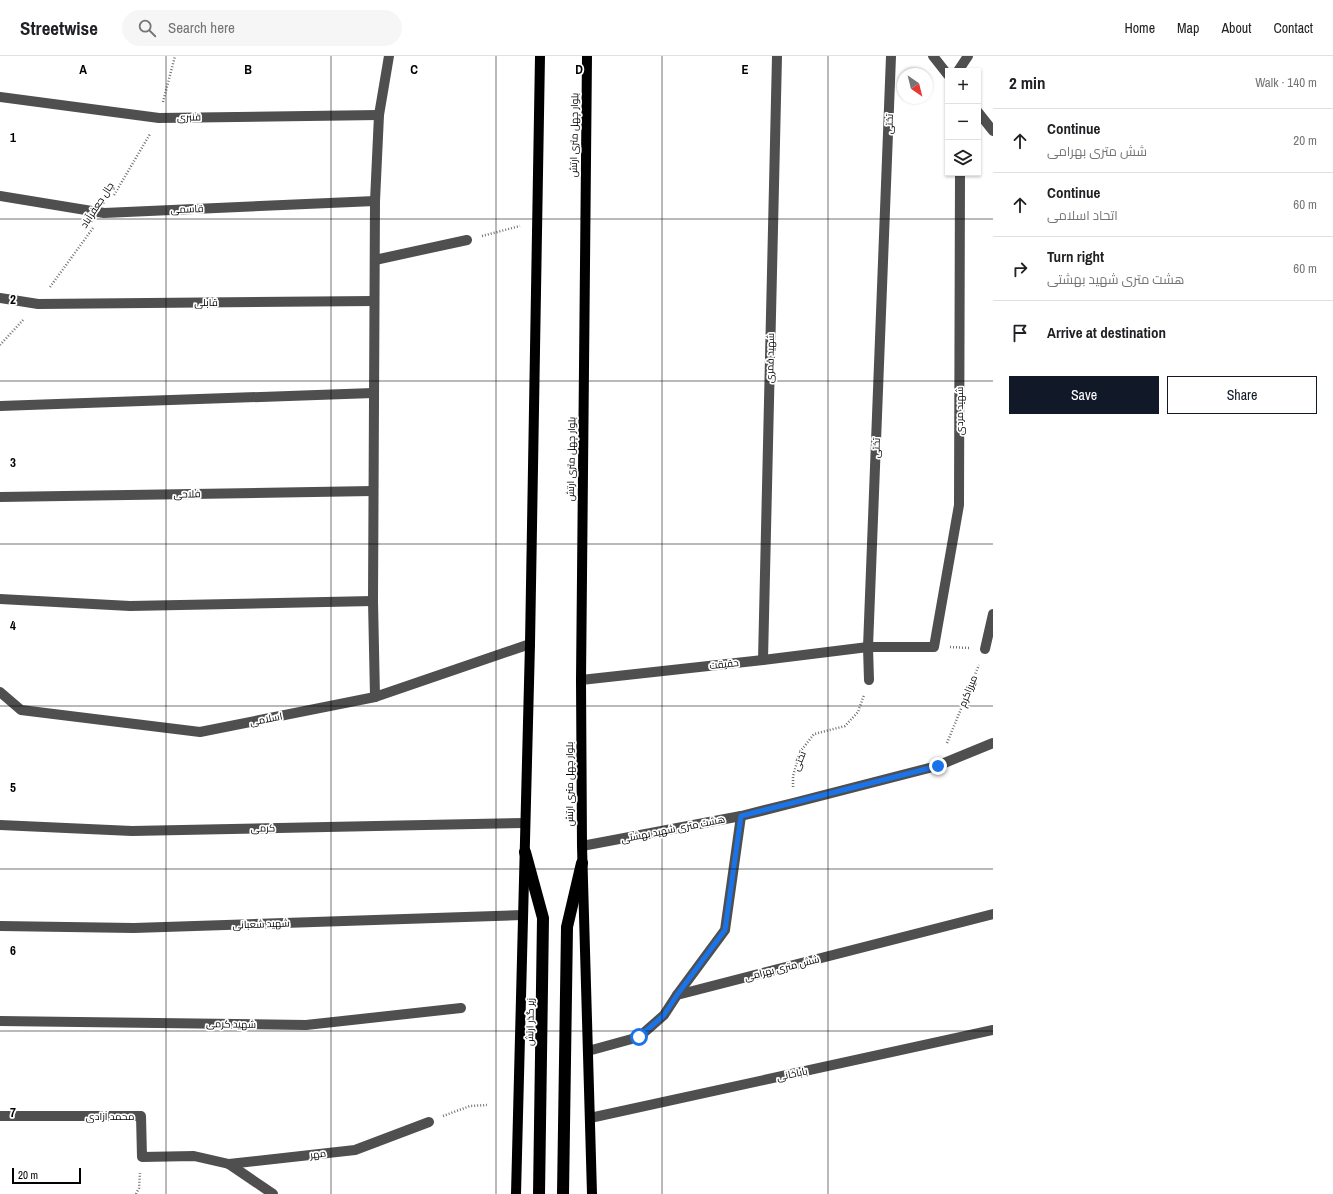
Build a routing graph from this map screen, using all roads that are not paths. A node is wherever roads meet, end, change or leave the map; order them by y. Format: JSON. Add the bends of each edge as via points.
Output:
{"nodes":[{"id":1,"x":389,"y":56,"type":"edge"},
{"id":2,"x":540,"y":56,"type":"edge"},
{"id":3,"x":587,"y":56,"type":"edge"},
{"id":4,"x":777,"y":56,"type":"edge"},
{"id":5,"x":891,"y":56,"type":"edge"},
{"id":6,"x":933,"y":56,"type":"edge"},
{"id":7,"x":968,"y":56,"type":"edge"},
{"id":8,"x":960,"y":68,"type":"edge"},
{"id":9,"x":945,"y":71,"type":"edge"},
{"id":10,"x":0,"y":97,"type":"edge"},
{"id":11,"x":379,"y":115,"type":"junction"},
{"id":12,"x":981,"y":116,"type":"edge"},
{"id":13,"x":993,"y":131,"type":"edge"},
{"id":14,"x":960,"y":176,"type":"edge"},
{"id":15,"x":0,"y":196,"type":"edge"},
{"id":16,"x":375,"y":201,"type":"junction"},
{"id":17,"x":467,"y":240,"type":"road end"},
{"id":18,"x":375,"y":260,"type":"junction"},
{"id":19,"x":0,"y":298,"type":"edge"},
{"id":20,"x":374,"y":301,"type":"junction"},
{"id":21,"x":373,"y":393,"type":"junction"},
{"id":22,"x":0,"y":406,"type":"edge"},
{"id":23,"x":373,"y":491,"type":"junction"},
{"id":24,"x":0,"y":497,"type":"edge"},
{"id":25,"x":0,"y":599,"type":"edge"},
{"id":26,"x":373,"y":601,"type":"junction"},
{"id":27,"x":993,"y":614,"type":"edge"},
{"id":28,"x":530,"y":644,"type":"junction"},
{"id":29,"x":868,"y":647,"type":"junction"},
{"id":30,"x":934,"y":647,"type":"joint"},
{"id":31,"x":986,"y":649,"type":"road end"},
{"id":32,"x":763,"y":660,"type":"junction"},
{"id":33,"x":581,"y":680,"type":"junction"},
{"id":34,"x":869,"y":680,"type":"road end"},
{"id":35,"x":0,"y":692,"type":"edge"},
{"id":36,"x":376,"y":697,"type":"junction"},
{"id":37,"x":993,"y":743,"type":"edge"},
{"id":38,"x":741,"y":816,"type":"junction"},
{"id":39,"x":525,"y":823,"type":"junction"},
{"id":40,"x":0,"y":826,"type":"edge"},
{"id":41,"x":582,"y":846,"type":"junction"},
{"id":42,"x":525,"y":852,"type":"junction"},
{"id":43,"x":582,"y":863,"type":"junction"},
{"id":44,"x":993,"y":914,"type":"edge"},
{"id":45,"x":523,"y":915,"type":"junction"},
{"id":46,"x":0,"y":926,"type":"edge"},
{"id":47,"x":677,"y":995,"type":"junction"},
{"id":48,"x":461,"y":1008,"type":"dead end"},
{"id":49,"x":0,"y":1021,"type":"edge"},
{"id":50,"x":993,"y":1030,"type":"edge"},
{"id":51,"x":588,"y":1051,"type":"junction"},
{"id":52,"x":0,"y":1116,"type":"edge"},
{"id":53,"x":590,"y":1118,"type":"junction"},
{"id":54,"x":429,"y":1122,"type":"road end"},
{"id":55,"x":142,"y":1157,"type":"joint"},
{"id":56,"x":228,"y":1164,"type":"junction"},
{"id":57,"x":273,"y":1194,"type":"edge"},
{"id":58,"x":516,"y":1194,"type":"edge"},
{"id":59,"x":539,"y":1194,"type":"edge"},
{"id":60,"x":563,"y":1194,"type":"edge"},
{"id":61,"x":592,"y":1194,"type":"edge"}],
"edges":[{"from":1,"to":11,"type":"street"},
{"from":2,"to":28,"type":"main road"},
{"from":3,"to":33,"type":"main road","name":"بلوار چهل متری ارتش"},
{"from":4,"to":32,"type":"street","name":"شهید قمری"},
{"from":5,"to":29,"type":"street","name":"تختی"},
{"from":6,"to":9,"type":"street"},
{"from":7,"to":8,"type":"street"},
{"from":10,"to":11,"type":"street","name":"قنبری","via":[[159,118]]},
{"from":11,"to":16,"type":"street"},
{"from":12,"to":13,"type":"street"},
{"from":14,"to":30,"type":"street","name":"شهید مردی","via":[[959,505]]},
{"from":15,"to":16,"type":"street","name":"قاسمی","via":[[104,213]]},
{"from":16,"to":18,"type":"street"},
{"from":17,"to":18,"type":"street"},
{"from":18,"to":20,"type":"street"},
{"from":19,"to":20,"type":"street","name":"قابلی","via":[[38,304]]},
{"from":20,"to":21,"type":"street"},
{"from":21,"to":22,"type":"street"},
{"from":21,"to":23,"type":"street"},
{"from":23,"to":24,"type":"street","name":"فلاحی"},
{"from":23,"to":26,"type":"street"},
{"from":25,"to":26,"type":"street","via":[[130,606]]},
{"from":26,"to":36,"type":"street"},
{"from":27,"to":31,"type":"street"},
{"from":28,"to":36,"type":"street","name":"اسلامی"},
{"from":28,"to":39,"type":"main road"},
{"from":29,"to":30,"type":"street","name":"حقیقت"},
{"from":29,"to":32,"type":"street","name":"حقیقت"},
{"from":29,"to":34,"type":"street","name":"تختی"},
{"from":32,"to":33,"type":"street","name":"حقیقت"},
{"from":33,"to":41,"type":"main road","name":"بلوار چهل متری ارتش"},
{"from":35,"to":36,"type":"street","name":"اسلامی","via":[[21,710],[200,732]]},
{"from":37,"to":38,"type":"street","name":"هشت متری شهید بهشتی","via":[[938,766]]},
{"from":38,"to":41,"type":"street","name":"هشت متری شهید بهشتی"},
{"from":38,"to":47,"type":"street","via":[[725,930]]},
{"from":39,"to":40,"type":"street","name":"کرمی","via":[[132,830]]},
{"from":39,"to":42,"type":"main road"},
{"from":41,"to":43,"type":"main road","name":"بلوار چهل متری ارتش"},
{"from":42,"to":45,"type":"main road"},
{"from":42,"to":59,"type":"highway","name":"زیر گذر ارتش","via":[[543,918]]},
{"from":43,"to":51,"type":"main road","name":"بلوار چهل متری ارتش"},
{"from":43,"to":60,"type":"highway","via":[[567,927]]},
{"from":44,"to":47,"type":"street","name":"شش متری بهرامی"},
{"from":45,"to":46,"type":"street","name":"شهید شعبانی","via":[[134,928]]},
{"from":45,"to":58,"type":"main road"},
{"from":47,"to":51,"type":"street","via":[[664,1015],[639,1037]]},
{"from":48,"to":49,"type":"street","name":"شهید کرمی","via":[[306,1025]]},
{"from":50,"to":53,"type":"street","name":"باباخانی"},
{"from":51,"to":53,"type":"main road","name":"بلوار چهل متری ارتش"},
{"from":52,"to":55,"type":"street","name":"محمد آزادی","via":[[140,1116]]},
{"from":53,"to":61,"type":"main road","name":"بلوار چهل متری ارتش"},
{"from":54,"to":56,"type":"street","name":"مهر","via":[[355,1150]]},
{"from":55,"to":56,"type":"street","name":"مهر","via":[[194,1156]]},
{"from":56,"to":57,"type":"street"}]}
